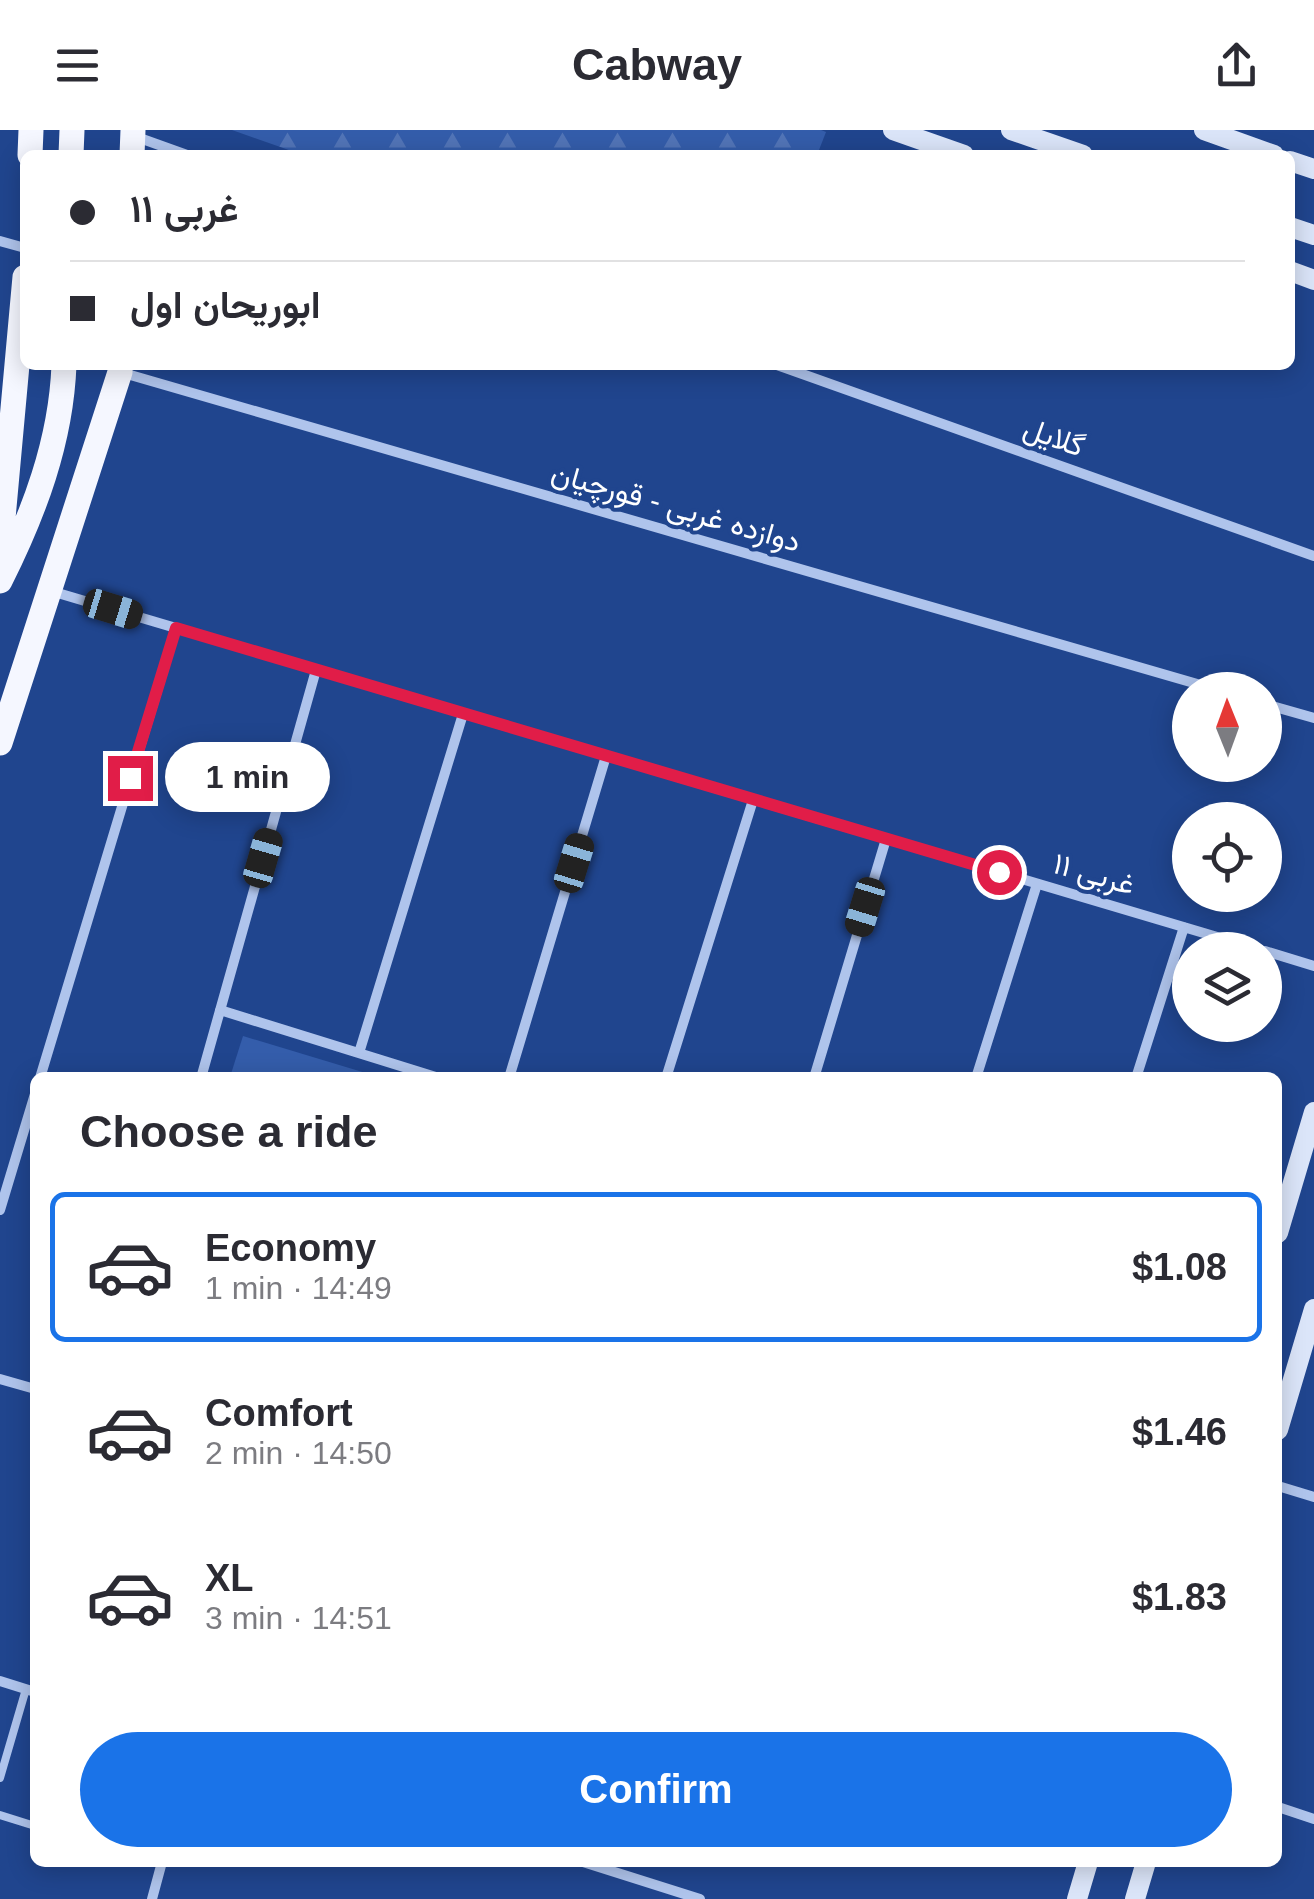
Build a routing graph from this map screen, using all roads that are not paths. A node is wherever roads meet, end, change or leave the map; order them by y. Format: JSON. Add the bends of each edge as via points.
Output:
{"nodes":[{"id":1,"x":894,"y":130,"type":"edge"},
{"id":2,"x":1011,"y":130,"type":"edge"},
{"id":3,"x":1204,"y":130,"type":"edge"},
{"id":4,"x":132,"y":140,"type":"edge"},
{"id":5,"x":169,"y":150,"type":"edge"},
{"id":6,"x":950,"y":150,"type":"edge"},
{"id":7,"x":1069,"y":150,"type":"edge"},
{"id":8,"x":1260,"y":150,"type":"edge"},
{"id":9,"x":20,"y":328,"type":"edge"},
{"id":10,"x":64,"y":370,"type":"edge"},
{"id":11,"x":120,"y":370,"type":"edge"},
{"id":12,"x":123,"y":370,"type":"edge"},
{"id":13,"x":791,"y":370,"type":"edge"},
{"id":14,"x":3,"y":503,"type":"edge"},
{"id":15,"x":0,"y":551,"type":"edge"},
{"id":16,"x":1314,"y":556,"type":"edge"},
{"id":17,"x":0,"y":581,"type":"edge"},
{"id":18,"x":50,"y":590,"type":"junction"},
{"id":19,"x":176,"y":628,"type":"junction"},
{"id":20,"x":316,"y":670,"type":"junction"},
{"id":21,"x":1172,"y":677,"type":"edge"},
{"id":22,"x":1282,"y":709,"type":"edge"},
{"id":23,"x":463,"y":714,"type":"junction"},
{"id":24,"x":1314,"y":718,"type":"edge"},
{"id":25,"x":0,"y":743,"type":"edge"},
{"id":26,"x":606,"y":756,"type":"junction"},
{"id":27,"x":753,"y":800,"type":"junction"},
{"id":28,"x":886,"y":839,"type":"junction"},
{"id":29,"x":1037,"y":884,"type":"junction"},
{"id":30,"x":1184,"y":927,"type":"junction"},
{"id":31,"x":1200,"y":932,"type":"edge"},
{"id":32,"x":1282,"y":957,"type":"edge"},
{"id":33,"x":1314,"y":966,"type":"edge"},
{"id":34,"x":220,"y":1010,"type":"junction"},
{"id":35,"x":359,"y":1053,"type":"junction"},
{"id":36,"x":42,"y":1072,"type":"edge"},
{"id":37,"x":204,"y":1072,"type":"edge"},
{"id":38,"x":420,"y":1072,"type":"edge"},
{"id":39,"x":511,"y":1072,"type":"edge"},
{"id":40,"x":668,"y":1072,"type":"edge"},
{"id":41,"x":816,"y":1072,"type":"edge"},
{"id":42,"x":978,"y":1072,"type":"edge"},
{"id":43,"x":1138,"y":1072,"type":"edge"},
{"id":44,"x":30,"y":1111,"type":"edge"},
{"id":45,"x":1314,"y":1112,"type":"edge"},
{"id":46,"x":0,"y":1210,"type":"edge"},
{"id":47,"x":1282,"y":1220,"type":"edge"},
{"id":48,"x":1314,"y":1309,"type":"edge"},
{"id":49,"x":0,"y":1379,"type":"edge"},
{"id":50,"x":30,"y":1388,"type":"edge"},
{"id":51,"x":1282,"y":1417,"type":"edge"},
{"id":52,"x":1282,"y":1487,"type":"edge"},
{"id":53,"x":1314,"y":1497,"type":"edge"},
{"id":54,"x":0,"y":1680,"type":"edge"},
{"id":55,"x":30,"y":1690,"type":"edge"},
{"id":56,"x":0,"y":1778,"type":"edge"},
{"id":57,"x":1282,"y":1808,"type":"edge"},
{"id":58,"x":0,"y":1815,"type":"edge"},
{"id":59,"x":1314,"y":1819,"type":"edge"},
{"id":60,"x":30,"y":1824,"type":"edge"},
{"id":61,"x":157,"y":1867,"type":"edge"},
{"id":62,"x":599,"y":1867,"type":"edge"},
{"id":63,"x":1087,"y":1867,"type":"edge"},
{"id":64,"x":1145,"y":1867,"type":"edge"},
{"id":65,"x":152,"y":1899,"type":"edge"},
{"id":66,"x":700,"y":1899,"type":"edge"},
{"id":67,"x":1077,"y":1899,"type":"edge"},
{"id":68,"x":1135,"y":1899,"type":"edge"}],
"edges":[{"from":1,"to":6,"type":"main road"},
{"from":2,"to":7,"type":"main road"},
{"from":3,"to":8,"type":"main road"},
{"from":4,"to":5,"type":"street"},
{"from":9,"to":14,"type":"main road"},
{"from":10,"to":17,"type":"main road","via":[[53,449]]},
{"from":11,"to":18,"type":"main road"},
{"from":12,"to":21,"type":"street","name":"دوازده غربی - قورچیان"},
{"from":13,"to":16,"type":"street","name":"گلایل"},
{"from":14,"to":15,"type":"main road"},
{"from":18,"to":19,"type":"street","name":"۱۱ غربی"},
{"from":18,"to":25,"type":"main road"},
{"from":19,"to":20,"type":"street","name":"۱۱ غربی"},
{"from":19,"to":36,"type":"street"},
{"from":20,"to":23,"type":"street","name":"۱۱ غربی"},
{"from":20,"to":34,"type":"street"},
{"from":22,"to":24,"type":"street"},
{"from":23,"to":26,"type":"street","name":"۱۱ غربی"},
{"from":23,"to":35,"type":"street"},
{"from":26,"to":27,"type":"street","name":"۱۱ غربی"},
{"from":26,"to":39,"type":"street"},
{"from":27,"to":28,"type":"street","name":"۱۱ غربی"},
{"from":27,"to":40,"type":"street"},
{"from":28,"to":29,"type":"street","name":"۱۱ غربی"},
{"from":28,"to":41,"type":"street"},
{"from":29,"to":30,"type":"street","name":"۱۱ غربی"},
{"from":29,"to":42,"type":"street"},
{"from":30,"to":31,"type":"street","name":"۱۱ غربی"},
{"from":30,"to":43,"type":"street"},
{"from":32,"to":33,"type":"street","name":"۱۱ غربی"},
{"from":34,"to":35,"type":"street"},
{"from":34,"to":37,"type":"street"},
{"from":35,"to":38,"type":"street"},
{"from":44,"to":46,"type":"street"},
{"from":45,"to":47,"type":"main road"},
{"from":48,"to":51,"type":"main road"},
{"from":49,"to":50,"type":"street"},
{"from":52,"to":53,"type":"street"},
{"from":54,"to":55,"type":"street"},
{"from":55,"to":56,"type":"lane"},
{"from":57,"to":59,"type":"street"},
{"from":58,"to":60,"type":"lane"},
{"from":61,"to":65,"type":"street"},
{"from":62,"to":66,"type":"street"},
{"from":63,"to":67,"type":"main road"},
{"from":64,"to":68,"type":"main road"}]}
